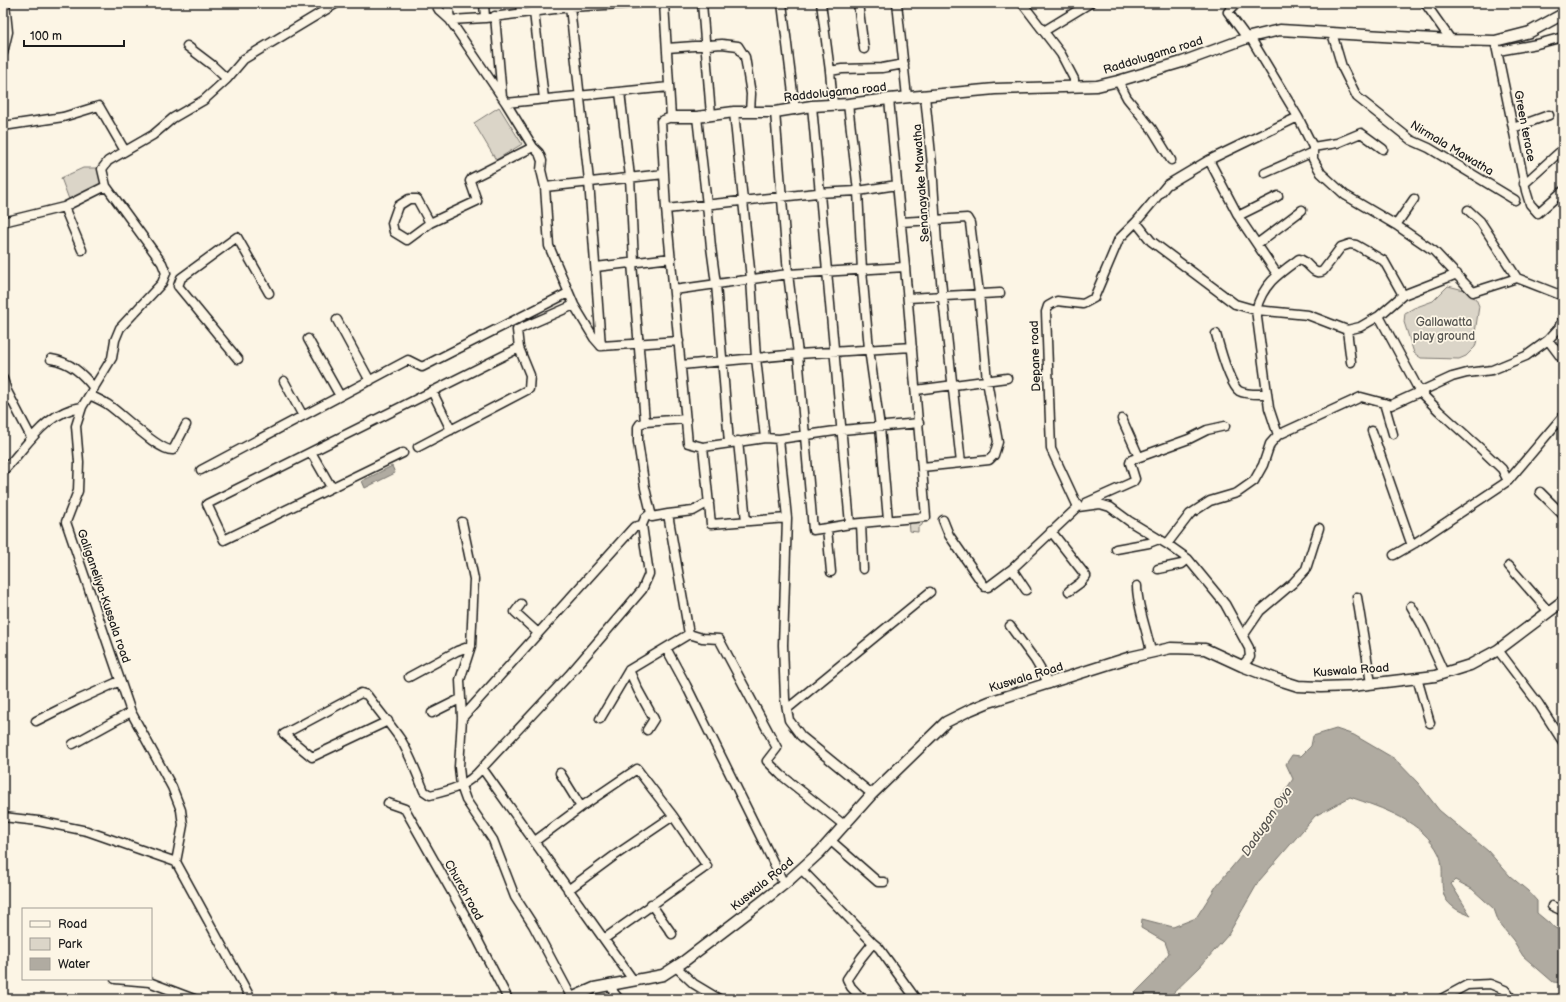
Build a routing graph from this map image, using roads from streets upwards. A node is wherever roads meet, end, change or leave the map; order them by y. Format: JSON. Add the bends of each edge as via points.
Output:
{"nodes":[{"id":1,"x":5,"y":3,"type":"edge"},
{"id":2,"x":337,"y":3,"type":"edge"},
{"id":3,"x":435,"y":3,"type":"edge"},
{"id":4,"x":448,"y":3,"type":"edge"},
{"id":5,"x":484,"y":3,"type":"edge"},
{"id":6,"x":520,"y":3,"type":"edge"},
{"id":7,"x":639,"y":3,"type":"edge"},
{"id":8,"x":664,"y":3,"type":"edge"},
{"id":9,"x":702,"y":3,"type":"edge"},
{"id":10,"x":782,"y":3,"type":"edge"},
{"id":11,"x":821,"y":3,"type":"edge"},
{"id":12,"x":858,"y":3,"type":"edge"},
{"id":13,"x":897,"y":3,"type":"edge"},
{"id":14,"x":1022,"y":3,"type":"edge"},
{"id":15,"x":1090,"y":3,"type":"edge"},
{"id":16,"x":1237,"y":3,"type":"edge"},
{"id":17,"x":1425,"y":3,"type":"edge"},
{"id":18,"x":595,"y":4,"type":"edge"},
{"id":19,"x":558,"y":6,"type":"edge"},
{"id":20,"x":570,"y":7,"type":"junction"},
{"id":21,"x":534,"y":12,"type":"junction"},
{"id":22,"x":520,"y":13,"type":"junction"},
{"id":23,"x":1563,"y":14,"type":"edge"},
{"id":24,"x":494,"y":16,"type":"junction"},
{"id":25,"x":485,"y":18,"type":"junction"},
{"id":26,"x":450,"y":20,"type":"junction"},
{"id":27,"x":1044,"y":31,"type":"junction"},
{"id":28,"x":1332,"y":33,"type":"junction"},
{"id":29,"x":1563,"y":37,"type":"edge"},
{"id":30,"x":1248,"y":38,"type":"junction"},
{"id":31,"x":1451,"y":40,"type":"junction"},
{"id":32,"x":1495,"y":41,"type":"junction"},
{"id":33,"x":188,"y":46,"type":"dead end"},
{"id":34,"x":706,"y":46,"type":"junction"},
{"id":35,"x":667,"y":48,"type":"junction"},
{"id":36,"x":864,"y":48,"type":"dead end"},
{"id":37,"x":1498,"y":51,"type":"junction"},
{"id":38,"x":3,"y":53,"type":"edge"},
{"id":39,"x":904,"y":64,"type":"junction"},
{"id":40,"x":830,"y":71,"type":"junction"},
{"id":41,"x":227,"y":79,"type":"junction"},
{"id":42,"x":1118,"y":81,"type":"junction"},
{"id":43,"x":669,"y":87,"type":"junction"},
{"id":44,"x":1074,"y":87,"type":"junction"},
{"id":45,"x":620,"y":92,"type":"junction"},
{"id":46,"x":581,"y":96,"type":"junction"},
{"id":47,"x":925,"y":96,"type":"junction"},
{"id":48,"x":907,"y":97,"type":"junction"},
{"id":49,"x":544,"y":99,"type":"junction"},
{"id":50,"x":889,"y":99,"type":"junction"},
{"id":51,"x":504,"y":100,"type":"junction"},
{"id":52,"x":848,"y":104,"type":"junction"},
{"id":53,"x":833,"y":105,"type":"junction"},
{"id":54,"x":812,"y":106,"type":"junction"},
{"id":55,"x":795,"y":110,"type":"junction"},
{"id":56,"x":734,"y":112,"type":"junction"},
{"id":57,"x":750,"y":112,"type":"junction"},
{"id":58,"x":775,"y":112,"type":"junction"},
{"id":59,"x":711,"y":115,"type":"junction"},
{"id":60,"x":1549,"y":115,"type":"dead end"},
{"id":61,"x":671,"y":117,"type":"junction"},
{"id":62,"x":697,"y":117,"type":"junction"},
{"id":63,"x":1298,"y":117,"type":"junction"},
{"id":64,"x":3,"y":126,"type":"edge"},
{"id":65,"x":1513,"y":128,"type":"junction"},
{"id":66,"x":533,"y":147,"type":"junction"},
{"id":67,"x":1313,"y":149,"type":"junction"},
{"id":68,"x":1383,"y":149,"type":"dead end"},
{"id":69,"x":1563,"y":149,"type":"edge"},
{"id":70,"x":125,"y":151,"type":"junction"},
{"id":71,"x":1171,"y":160,"type":"dead end"},
{"id":72,"x":1209,"y":160,"type":"junction"},
{"id":73,"x":1265,"y":173,"type":"dead end"},
{"id":74,"x":664,"y":174,"type":"junction"},
{"id":75,"x":630,"y":177,"type":"junction"},
{"id":76,"x":589,"y":181,"type":"junction"},
{"id":77,"x":1524,"y":184,"type":"junction"},
{"id":78,"x":897,"y":185,"type":"junction"},
{"id":79,"x":106,"y":186,"type":"junction"},
{"id":80,"x":546,"y":187,"type":"junction"},
{"id":81,"x":858,"y":190,"type":"junction"},
{"id":82,"x":1563,"y":191,"type":"edge"},
{"id":83,"x":820,"y":192,"type":"junction"},
{"id":84,"x":1278,"y":196,"type":"dead end"},
{"id":85,"x":781,"y":197,"type":"junction"},
{"id":86,"x":1414,"y":200,"type":"dead end"},
{"id":87,"x":1516,"y":200,"type":"dead end"},
{"id":88,"x":743,"y":201,"type":"junction"},
{"id":89,"x":707,"y":205,"type":"junction"},
{"id":90,"x":64,"y":207,"type":"junction"},
{"id":91,"x":666,"y":209,"type":"junction"},
{"id":92,"x":1302,"y":210,"type":"dead end"},
{"id":93,"x":1468,"y":210,"type":"dead end"},
{"id":94,"x":1238,"y":216,"type":"junction"},
{"id":95,"x":936,"y":219,"type":"junction"},
{"id":96,"x":3,"y":222,"type":"edge"},
{"id":97,"x":900,"y":222,"type":"junction"},
{"id":98,"x":1136,"y":222,"type":"junction"},
{"id":99,"x":430,"y":223,"type":"junction"},
{"id":100,"x":1396,"y":225,"type":"junction"},
{"id":101,"x":1257,"y":244,"type":"junction"},
{"id":102,"x":82,"y":250,"type":"dead end"},
{"id":103,"x":671,"y":258,"type":"junction"},
{"id":104,"x":633,"y":262,"type":"junction"},
{"id":105,"x":596,"y":267,"type":"junction"},
{"id":106,"x":905,"y":267,"type":"junction"},
{"id":107,"x":862,"y":270,"type":"junction"},
{"id":108,"x":828,"y":272,"type":"junction"},
{"id":109,"x":788,"y":274,"type":"junction"},
{"id":110,"x":1277,"y":274,"type":"junction"},
{"id":111,"x":1457,"y":274,"type":"junction"},
{"id":112,"x":1516,"y":278,"type":"junction"},
{"id":113,"x":751,"y":279,"type":"junction"},
{"id":114,"x":162,"y":283,"type":"junction"},
{"id":115,"x":716,"y":284,"type":"junction"},
{"id":116,"x":178,"y":286,"type":"junction"},
{"id":117,"x":674,"y":290,"type":"junction"},
{"id":118,"x":269,"y":293,"type":"dead end"},
{"id":119,"x":568,"y":293,"type":"junction"},
{"id":120,"x":979,"y":293,"type":"junction"},
{"id":121,"x":1000,"y":293,"type":"dead end"},
{"id":122,"x":944,"y":296,"type":"junction"},
{"id":123,"x":1403,"y":296,"type":"junction"},
{"id":124,"x":1563,"y":296,"type":"edge"},
{"id":125,"x":908,"y":298,"type":"junction"},
{"id":126,"x":574,"y":305,"type":"junction"},
{"id":127,"x":1256,"y":310,"type":"junction"},
{"id":128,"x":1379,"y":316,"type":"junction"},
{"id":129,"x":1563,"y":317,"type":"edge"},
{"id":130,"x":336,"y":320,"type":"dead end"},
{"id":131,"x":1348,"y":330,"type":"junction"},
{"id":132,"x":1216,"y":334,"type":"dead end"},
{"id":133,"x":308,"y":339,"type":"dead end"},
{"id":134,"x":1548,"y":340,"type":"junction"},
{"id":135,"x":679,"y":341,"type":"junction"},
{"id":136,"x":639,"y":344,"type":"junction"},
{"id":137,"x":602,"y":346,"type":"junction"},
{"id":138,"x":912,"y":347,"type":"junction"},
{"id":139,"x":520,"y":348,"type":"junction"},
{"id":140,"x":869,"y":349,"type":"junction"},
{"id":141,"x":835,"y":352,"type":"junction"},
{"id":142,"x":798,"y":354,"type":"junction"},
{"id":143,"x":756,"y":358,"type":"junction"},
{"id":144,"x":51,"y":359,"type":"dead end"},
{"id":145,"x":238,"y":359,"type":"dead end"},
{"id":146,"x":1563,"y":360,"type":"edge"},
{"id":147,"x":722,"y":362,"type":"junction"},
{"id":148,"x":1351,"y":362,"type":"dead end"},
{"id":149,"x":681,"y":365,"type":"junction"},
{"id":150,"x":1007,"y":378,"type":"dead end"},
{"id":151,"x":3,"y":379,"type":"edge"},
{"id":152,"x":284,"y":381,"type":"dead end"},
{"id":153,"x":370,"y":381,"type":"junction"},
{"id":154,"x":987,"y":381,"type":"junction"},
{"id":155,"x":954,"y":385,"type":"junction"},
{"id":156,"x":916,"y":390,"type":"junction"},
{"id":157,"x":432,"y":391,"type":"junction"},
{"id":158,"x":92,"y":392,"type":"junction"},
{"id":159,"x":1420,"y":392,"type":"junction"},
{"id":160,"x":1267,"y":394,"type":"junction"},
{"id":161,"x":340,"y":396,"type":"junction"},
{"id":162,"x":1384,"y":403,"type":"junction"},
{"id":163,"x":82,"y":408,"type":"junction"},
{"id":164,"x":303,"y":416,"type":"junction"},
{"id":165,"x":1563,"y":416,"type":"edge"},
{"id":166,"x":686,"y":419,"type":"junction"},
{"id":167,"x":1122,"y":419,"type":"dead end"},
{"id":168,"x":645,"y":422,"type":"junction"},
{"id":169,"x":919,"y":424,"type":"junction"},
{"id":170,"x":186,"y":425,"type":"dead end"},
{"id":171,"x":1225,"y":426,"type":"dead end"},
{"id":172,"x":880,"y":427,"type":"junction"},
{"id":173,"x":451,"y":430,"type":"junction"},
{"id":174,"x":842,"y":430,"type":"junction"},
{"id":175,"x":1372,"y":431,"type":"dead end"},
{"id":176,"x":1393,"y":434,"type":"dead end"},
{"id":177,"x":1278,"y":435,"type":"junction"},
{"id":178,"x":805,"y":436,"type":"junction"},
{"id":179,"x":31,"y":437,"type":"junction"},
{"id":180,"x":765,"y":438,"type":"junction"},
{"id":181,"x":779,"y":439,"type":"junction"},
{"id":182,"x":738,"y":441,"type":"junction"},
{"id":183,"x":728,"y":443,"type":"junction"},
{"id":184,"x":418,"y":447,"type":"dead end"},
{"id":185,"x":703,"y":447,"type":"junction"},
{"id":186,"x":311,"y":452,"type":"junction"},
{"id":187,"x":403,"y":453,"type":"dead end"},
{"id":188,"x":1139,"y":457,"type":"junction"},
{"id":189,"x":962,"y":463,"type":"junction"},
{"id":190,"x":922,"y":467,"type":"junction"},
{"id":191,"x":201,"y":470,"type":"dead end"},
{"id":192,"x":3,"y":471,"type":"edge"},
{"id":193,"x":1508,"y":481,"type":"junction"},
{"id":194,"x":330,"y":488,"type":"junction"},
{"id":195,"x":1540,"y":492,"type":"dead end"},
{"id":196,"x":709,"y":502,"type":"junction"},
{"id":197,"x":1078,"y":507,"type":"junction"},
{"id":198,"x":651,"y":513,"type":"junction"},
{"id":199,"x":668,"y":514,"type":"junction"},
{"id":200,"x":1563,"y":515,"type":"edge"},
{"id":201,"x":787,"y":518,"type":"junction"},
{"id":202,"x":888,"y":520,"type":"junction"},
{"id":203,"x":943,"y":520,"type":"dead end"},
{"id":204,"x":746,"y":521,"type":"junction"},
{"id":205,"x":462,"y":522,"type":"dead end"},
{"id":206,"x":860,"y":523,"type":"junction"},
{"id":207,"x":850,"y":524,"type":"junction"},
{"id":208,"x":642,"y":525,"type":"junction"},
{"id":209,"x":827,"y":528,"type":"junction"},
{"id":210,"x":1318,"y":528,"type":"dead end"},
{"id":211,"x":1051,"y":531,"type":"junction"},
{"id":212,"x":1159,"y":539,"type":"junction"},
{"id":213,"x":1414,"y":543,"type":"junction"},
{"id":214,"x":1167,"y":544,"type":"junction"},
{"id":215,"x":1116,"y":549,"type":"dead end"},
{"id":216,"x":1394,"y":555,"type":"dead end"},
{"id":217,"x":1188,"y":560,"type":"junction"},
{"id":218,"x":1509,"y":566,"type":"dead end"},
{"id":219,"x":864,"y":569,"type":"dead end"},
{"id":220,"x":1012,"y":569,"type":"junction"},
{"id":221,"x":1158,"y":569,"type":"dead end"},
{"id":222,"x":831,"y":572,"type":"dead end"},
{"id":223,"x":1137,"y":586,"type":"dead end"},
{"id":224,"x":1026,"y":590,"type":"dead end"},
{"id":225,"x":1068,"y":591,"type":"dead end"},
{"id":226,"x":930,"y":592,"type":"dead end"},
{"id":227,"x":1357,"y":597,"type":"dead end"},
{"id":228,"x":1563,"y":601,"type":"edge"},
{"id":229,"x":521,"y":604,"type":"dead end"},
{"id":230,"x":1411,"y":606,"type":"dead end"},
{"id":231,"x":1549,"y":612,"type":"junction"},
{"id":232,"x":1010,"y":626,"type":"dead end"},
{"id":233,"x":538,"y":633,"type":"junction"},
{"id":234,"x":689,"y":634,"type":"junction"},
{"id":235,"x":1243,"y":636,"type":"junction"},
{"id":236,"x":471,"y":646,"type":"junction"},
{"id":237,"x":666,"y":648,"type":"junction"},
{"id":238,"x":1498,"y":650,"type":"junction"},
{"id":239,"x":1151,"y":652,"type":"junction"},
{"id":240,"x":1242,"y":666,"type":"junction"},
{"id":241,"x":630,"y":670,"type":"junction"},
{"id":242,"x":1444,"y":673,"type":"junction"},
{"id":243,"x":409,"y":677,"type":"dead end"},
{"id":244,"x":1417,"y":678,"type":"junction"},
{"id":245,"x":120,"y":682,"type":"junction"},
{"id":246,"x":1371,"y":683,"type":"junction"},
{"id":247,"x":1049,"y":684,"type":"junction"},
{"id":248,"x":460,"y":699,"type":"junction"},
{"id":249,"x":787,"y":709,"type":"junction"},
{"id":250,"x":131,"y":712,"type":"junction"},
{"id":251,"x":432,"y":713,"type":"dead end"},
{"id":252,"x":462,"y":718,"type":"junction"},
{"id":253,"x":600,"y":718,"type":"dead end"},
{"id":254,"x":36,"y":721,"type":"dead end"},
{"id":255,"x":388,"y":721,"type":"junction"},
{"id":256,"x":1430,"y":723,"type":"dead end"},
{"id":257,"x":647,"y":730,"type":"dead end"},
{"id":258,"x":1563,"y":742,"type":"edge"},
{"id":259,"x":73,"y":744,"type":"dead end"},
{"id":260,"x":482,"y":768,"type":"junction"},
{"id":261,"x":560,"y":773,"type":"dead end"},
{"id":262,"x":461,"y":786,"type":"junction"},
{"id":263,"x":872,"y":794,"type":"junction"},
{"id":264,"x":388,"y":802,"type":"dead end"},
{"id":265,"x":581,"y":807,"type":"junction"},
{"id":266,"x":673,"y":816,"type":"junction"},
{"id":267,"x":3,"y":817,"type":"edge"},
{"id":268,"x":844,"y":825,"type":"junction"},
{"id":269,"x":830,"y":840,"type":"junction"},
{"id":270,"x":535,"y":841,"type":"junction"},
{"id":271,"x":176,"y":862,"type":"junction"},
{"id":272,"x":801,"y":869,"type":"junction"},
{"id":273,"x":884,"y":882,"type":"dead end"},
{"id":274,"x":784,"y":884,"type":"junction"},
{"id":275,"x":568,"y":890,"type":"junction"},
{"id":276,"x":652,"y":904,"type":"junction"},
{"id":277,"x":1552,"y":906,"type":"dead end"},
{"id":278,"x":1563,"y":911,"type":"edge"},
{"id":279,"x":672,"y":934,"type":"dead end"},
{"id":280,"x":604,"y":939,"type":"junction"},
{"id":281,"x":873,"y":943,"type":"junction"},
{"id":282,"x":676,"y":967,"type":"junction"},
{"id":283,"x":126,"y":980,"type":"edge"},
{"id":284,"x":633,"y":980,"type":"junction"},
{"id":285,"x":610,"y":984,"type":"junction"},
{"id":286,"x":570,"y":998,"type":"edge"},
{"id":287,"x":194,"y":999,"type":"edge"},
{"id":288,"x":251,"y":999,"type":"edge"},
{"id":289,"x":508,"y":999,"type":"edge"},
{"id":290,"x":619,"y":999,"type":"edge"},
{"id":291,"x":719,"y":999,"type":"edge"},
{"id":292,"x":862,"y":999,"type":"edge"},
{"id":293,"x":916,"y":999,"type":"edge"},
{"id":294,"x":1441,"y":999,"type":"edge"},
{"id":295,"x":1512,"y":999,"type":"edge"}],
"edges":[{"from":1,"to":38,"type":"street","via":[[8,32]]},
{"from":2,"to":41,"type":"street","via":[[244,59]]},
{"from":3,"to":26,"type":"street"},
{"from":4,"to":26,"type":"street"},
{"from":5,"to":25,"type":"street"},
{"from":6,"to":22,"type":"street"},
{"from":7,"to":18,"type":"street"},
{"from":8,"to":35,"type":"street"},
{"from":9,"to":34,"type":"street"},
{"from":10,"to":55,"type":"street"},
{"from":11,"to":40,"type":"street"},
{"from":12,"to":36,"type":"street"},
{"from":13,"to":39,"type":"street"},
{"from":14,"to":27,"type":"street"},
{"from":15,"to":27,"type":"street"},
{"from":16,"to":30,"type":"street","via":[[1228,12]]},
{"from":17,"to":31,"type":"street"},
{"from":18,"to":20,"type":"street"},
{"from":19,"to":20,"type":"street"},
{"from":19,"to":21,"type":"street"},
{"from":20,"to":46,"type":"street"},
{"from":21,"to":22,"type":"street"},
{"from":21,"to":49,"type":"street"},
{"from":22,"to":24,"type":"street"},
{"from":23,"to":32,"type":"street","name":"Raddolugama road","via":[[1530,32]]},
{"from":24,"to":25,"type":"street"},
{"from":24,"to":51,"type":"street"},
{"from":25,"to":26,"type":"street"},
{"from":26,"to":51,"type":"street"},
{"from":27,"to":44,"type":"street","via":[[1061,54],[1074,79]]},
{"from":28,"to":30,"type":"street","name":"Raddolugama road","via":[[1280,30]]},
{"from":28,"to":31,"type":"street","name":"Raddolugama road"},
{"from":28,"to":87,"type":"street","name":"Nirmala Mawatha","via":[[1342,67],[1357,97],[1410,140],[1429,148]]},
{"from":29,"to":37,"type":"street"},
{"from":30,"to":42,"type":"street","name":"Raddolugama road","via":[[1182,62]]},
{"from":30,"to":63,"type":"street"},
{"from":31,"to":32,"type":"street","name":"Raddolugama road"},
{"from":32,"to":37,"type":"street","name":"Green terace"},
{"from":33,"to":41,"type":"street"},
{"from":34,"to":35,"type":"street"},
{"from":34,"to":57,"type":"street","via":[[738,46],[745,57],[751,94]]},
{"from":34,"to":59,"type":"street"},
{"from":35,"to":43,"type":"street"},
{"from":37,"to":65,"type":"street","name":"Green terace"},
{"from":39,"to":40,"type":"street"},
{"from":39,"to":48,"type":"street"},
{"from":40,"to":53,"type":"street"},
{"from":41,"to":70,"type":"street","via":[[204,100]]},
{"from":42,"to":44,"type":"street","name":"Raddolugama road","via":[[1097,86]]},
{"from":42,"to":71,"type":"street"},
{"from":43,"to":45,"type":"street"},
{"from":43,"to":61,"type":"street"},
{"from":44,"to":47,"type":"street","name":"Raddolugama road","via":[[995,89]]},
{"from":45,"to":46,"type":"street"},
{"from":45,"to":75,"type":"street"},
{"from":46,"to":49,"type":"street"},
{"from":46,"to":76,"type":"street"},
{"from":47,"to":48,"type":"street","name":"Raddolugama road"},
{"from":47,"to":95,"type":"street","name":"Senanayake Mawatha"},
{"from":48,"to":50,"type":"street","name":"Raddolugama road"},
{"from":49,"to":51,"type":"street"},
{"from":50,"to":52,"type":"street","name":"Raddolugama road"},
{"from":50,"to":78,"type":"street"},
{"from":51,"to":66,"type":"street"},
{"from":52,"to":53,"type":"street","name":"Raddolugama road"},
{"from":52,"to":81,"type":"street"},
{"from":53,"to":54,"type":"street","name":"Raddolugama road"},
{"from":54,"to":55,"type":"street","name":"Raddolugama road"},
{"from":54,"to":83,"type":"street"},
{"from":55,"to":58,"type":"street","name":"Raddolugama road"},
{"from":56,"to":57,"type":"street","name":"Raddolugama road"},
{"from":56,"to":59,"type":"street","name":"Raddolugama road"},
{"from":56,"to":88,"type":"street"},
{"from":57,"to":58,"type":"street","name":"Raddolugama road"},
{"from":58,"to":85,"type":"street"},
{"from":59,"to":62,"type":"street","name":"Raddolugama road"},
{"from":60,"to":65,"type":"street"},
{"from":61,"to":62,"type":"street","name":"Raddolugama road"},
{"from":61,"to":74,"type":"street","via":[[661,121]]},
{"from":62,"to":89,"type":"street"},
{"from":63,"to":67,"type":"street"},
{"from":63,"to":72,"type":"street","name":"Depane road"},
{"from":64,"to":70,"type":"street","via":[[63,117],[99,106]]},
{"from":65,"to":77,"type":"street","name":"Green terace"},
{"from":66,"to":80,"type":"street","via":[[542,161],[541,170]]},
{"from":66,"to":99,"type":"street","via":[[472,178],[470,181],[477,201]]},
{"from":67,"to":68,"type":"street","via":[[1361,133]]},
{"from":67,"to":73,"type":"street"},
{"from":67,"to":100,"type":"street","via":[[1313,159],[1321,173],[1345,195]]},
{"from":69,"to":77,"type":"street"},
{"from":70,"to":79,"type":"street","via":[[108,161],[102,169]]},
{"from":72,"to":94,"type":"street"},
{"from":72,"to":98,"type":"street","name":"Depane road","via":[[1167,186]]},
{"from":74,"to":75,"type":"street"},
{"from":74,"to":91,"type":"street"},
{"from":75,"to":76,"type":"street"},
{"from":75,"to":104,"type":"street"},
{"from":76,"to":80,"type":"street"},
{"from":76,"to":105,"type":"street"},
{"from":77,"to":82,"type":"street","name":"Green terace","via":[[1530,204],[1537,213]]},
{"from":78,"to":81,"type":"street"},
{"from":78,"to":97,"type":"street"},
{"from":79,"to":90,"type":"street"},
{"from":79,"to":114,"type":"street","via":[[162,263],[166,273]]},
{"from":80,"to":119,"type":"street","via":[[548,246]]},
{"from":81,"to":83,"type":"street"},
{"from":81,"to":107,"type":"street"},
{"from":83,"to":85,"type":"street"},
{"from":83,"to":108,"type":"street"},
{"from":84,"to":94,"type":"street"},
{"from":85,"to":88,"type":"street"},
{"from":85,"to":109,"type":"street"},
{"from":86,"to":100,"type":"street"},
{"from":88,"to":89,"type":"street"},
{"from":88,"to":113,"type":"street"},
{"from":89,"to":91,"type":"street"},
{"from":89,"to":115,"type":"street"},
{"from":90,"to":96,"type":"street"},
{"from":90,"to":102,"type":"street"},
{"from":91,"to":103,"type":"street"},
{"from":92,"to":101,"type":"street"},
{"from":93,"to":112,"type":"street","via":[[1480,221]]},
{"from":94,"to":101,"type":"street"},
{"from":95,"to":97,"type":"street"},
{"from":95,"to":120,"type":"street","via":[[967,218],[970,223]]},
{"from":95,"to":122,"type":"street","name":"Senanayake Mawatha"},
{"from":97,"to":106,"type":"street"},
{"from":98,"to":127,"type":"street","via":[[1151,242],[1235,304]]},
{"from":98,"to":197,"type":"street","name":"Depane road","via":[[1119,239],[1094,298],[1083,304],[1057,301],[1048,306],[1046,312],[1051,449]]},
{"from":99,"to":99,"type":"street","via":[[417,199],[409,199],[398,206],[392,223],[394,232],[407,240]]},
{"from":100,"to":111,"type":"street","via":[[1434,251]]},
{"from":101,"to":110,"type":"street"},
{"from":103,"to":104,"type":"street"},
{"from":103,"to":117,"type":"street"},
{"from":104,"to":105,"type":"street"},
{"from":104,"to":136,"type":"street"},
{"from":105,"to":137,"type":"street"},
{"from":106,"to":107,"type":"street"},
{"from":106,"to":125,"type":"street"},
{"from":107,"to":108,"type":"street"},
{"from":107,"to":140,"type":"street"},
{"from":108,"to":109,"type":"street"},
{"from":108,"to":141,"type":"street"},
{"from":109,"to":113,"type":"street"},
{"from":109,"to":142,"type":"street"},
{"from":110,"to":123,"type":"street","via":[[1299,259],[1304,260],[1319,274],[1341,247],[1356,245],[1384,261]]},
{"from":110,"to":127,"type":"street","via":[[1260,296]]},
{"from":111,"to":112,"type":"street","via":[[1473,292]]},
{"from":111,"to":123,"type":"street"},
{"from":112,"to":124,"type":"street"},
{"from":113,"to":115,"type":"street"},
{"from":113,"to":143,"type":"street"},
{"from":114,"to":116,"type":"street"},
{"from":114,"to":158,"type":"street","name":"Galiganeliya-Kussala road","via":[[120,328],[112,358]]},
{"from":115,"to":117,"type":"street"},
{"from":115,"to":147,"type":"street"},
{"from":116,"to":118,"type":"street","via":[[181,278],[237,237]]},
{"from":116,"to":145,"type":"street"},
{"from":117,"to":135,"type":"street"},
{"from":119,"to":126,"type":"street"},
{"from":119,"to":153,"type":"street","via":[[422,367],[408,360]]},
{"from":120,"to":121,"type":"street"},
{"from":120,"to":122,"type":"street"},
{"from":120,"to":154,"type":"street"},
{"from":122,"to":125,"type":"street"},
{"from":122,"to":155,"type":"street","name":"Senanayake Mawatha"},
{"from":123,"to":128,"type":"street"},
{"from":125,"to":138,"type":"street"},
{"from":126,"to":137,"type":"street","via":[[594,338]]},
{"from":126,"to":139,"type":"street","via":[[518,330]]},
{"from":127,"to":131,"type":"street","via":[[1308,315]]},
{"from":127,"to":160,"type":"street"},
{"from":128,"to":131,"type":"street"},
{"from":128,"to":159,"type":"street"},
{"from":129,"to":134,"type":"street","via":[[1559,328]]},
{"from":130,"to":153,"type":"street"},
{"from":131,"to":148,"type":"street"},
{"from":132,"to":160,"type":"street","via":[[1223,360],[1237,390],[1243,393]]},
{"from":133,"to":161,"type":"street"},
{"from":134,"to":146,"type":"street"},
{"from":134,"to":159,"type":"street","via":[[1526,356],[1492,370],[1452,377]]},
{"from":135,"to":136,"type":"street"},
{"from":135,"to":149,"type":"street"},
{"from":136,"to":137,"type":"street"},
{"from":136,"to":168,"type":"street"},
{"from":138,"to":140,"type":"street"},
{"from":138,"to":156,"type":"street"},
{"from":139,"to":157,"type":"street"},
{"from":139,"to":173,"type":"street","via":[[530,375],[529,389]]},
{"from":140,"to":141,"type":"street"},
{"from":140,"to":172,"type":"street"},
{"from":141,"to":142,"type":"street"},
{"from":141,"to":174,"type":"street"},
{"from":142,"to":143,"type":"street"},
{"from":142,"to":178,"type":"street"},
{"from":143,"to":147,"type":"street"},
{"from":143,"to":180,"type":"street"},
{"from":144,"to":158,"type":"street","via":[[61,360],[78,370]]},
{"from":147,"to":149,"type":"street"},
{"from":147,"to":183,"type":"street"},
{"from":149,"to":166,"type":"street"},
{"from":150,"to":154,"type":"street"},
{"from":151,"to":179,"type":"street"},
{"from":152,"to":164,"type":"street"},
{"from":153,"to":161,"type":"street"},
{"from":154,"to":155,"type":"street"},
{"from":154,"to":189,"type":"street","via":[[998,442],[994,455],[989,460]]},
{"from":155,"to":156,"type":"street"},
{"from":155,"to":189,"type":"street","name":"Senanayake Mawatha"},
{"from":156,"to":169,"type":"street"},
{"from":157,"to":173,"type":"street"},
{"from":157,"to":186,"type":"street"},
{"from":158,"to":163,"type":"street","name":"Galiganeliya-Kussala road"},
{"from":158,"to":170,"type":"street","via":[[156,444],[170,450],[173,450]]},
{"from":159,"to":162,"type":"street","via":[[1391,404]]},
{"from":159,"to":193,"type":"street","via":[[1502,470]]},
{"from":160,"to":177,"type":"street"},
{"from":161,"to":164,"type":"street"},
{"from":162,"to":176,"type":"street"},
{"from":162,"to":177,"type":"street","via":[[1361,397]]},
{"from":163,"to":179,"type":"street","via":[[72,409],[43,425]]},
{"from":163,"to":245,"type":"street","name":"Galiganeliya-Kussala road","via":[[76,426],[78,491],[66,522]]},
{"from":164,"to":191,"type":"street"},
{"from":165,"to":193,"type":"street"},
{"from":166,"to":168,"type":"street"},
{"from":166,"to":185,"type":"street","via":[[688,442]]},
{"from":167,"to":188,"type":"street"},
{"from":168,"to":198,"type":"street","via":[[638,427],[638,442]]},
{"from":169,"to":172,"type":"street"},
{"from":169,"to":190,"type":"street"},
{"from":171,"to":188,"type":"street","via":[[1207,430],[1189,440]]},
{"from":172,"to":174,"type":"street"},
{"from":172,"to":202,"type":"street"},
{"from":173,"to":184,"type":"street"},
{"from":174,"to":178,"type":"street"},
{"from":174,"to":207,"type":"street"},
{"from":175,"to":213,"type":"street","via":[[1411,543]]},
{"from":177,"to":214,"type":"street","via":[[1270,444],[1263,466],[1254,481],[1237,493],[1210,501],[1190,514]]},
{"from":178,"to":181,"type":"street"},
{"from":178,"to":209,"type":"street","via":[[813,530]]},
{"from":179,"to":192,"type":"street"},
{"from":180,"to":181,"type":"street"},
{"from":180,"to":182,"type":"street"},
{"from":181,"to":201,"type":"street"},
{"from":182,"to":183,"type":"street"},
{"from":182,"to":204,"type":"street"},
{"from":183,"to":185,"type":"street"},
{"from":185,"to":196,"type":"street"},
{"from":186,"to":194,"type":"street"},
{"from":186,"to":194,"type":"street","via":[[207,504],[224,540]]},
{"from":187,"to":194,"type":"street"},
{"from":188,"to":197,"type":"street","via":[[1130,463],[1135,480],[1133,482]]},
{"from":189,"to":190,"type":"street"},
{"from":190,"to":202,"type":"street","via":[[926,517]]},
{"from":193,"to":213,"type":"street"},
{"from":195,"to":200,"type":"street"},
{"from":196,"to":199,"type":"street","via":[[693,511]]},
{"from":196,"to":204,"type":"street","via":[[711,524]]},
{"from":197,"to":211,"type":"street"},
{"from":197,"to":212,"type":"street","via":[[1100,504],[1110,507]]},
{"from":198,"to":199,"type":"street","via":[[652,517]]},
{"from":198,"to":208,"type":"street"},
{"from":199,"to":234,"type":"street"},
{"from":201,"to":204,"type":"street"},
{"from":201,"to":249,"type":"street","via":[[783,645]]},
{"from":202,"to":206,"type":"street"},
{"from":203,"to":220,"type":"street","via":[[949,535],[985,587]]},
{"from":205,"to":236,"type":"street","via":[[474,579]]},
{"from":206,"to":207,"type":"street"},
{"from":206,"to":219,"type":"street"},
{"from":207,"to":209,"type":"street"},
{"from":208,"to":233,"type":"street","via":[[634,527]]},
{"from":208,"to":260,"type":"street","via":[[649,574],[642,590],[569,675]]},
{"from":209,"to":222,"type":"street"},
{"from":210,"to":235,"type":"street","via":[[1306,569],[1260,611]]},
{"from":211,"to":220,"type":"street"},
{"from":211,"to":225,"type":"street","via":[[1086,576]]},
{"from":212,"to":214,"type":"street"},
{"from":212,"to":215,"type":"street","via":[[1149,544]]},
{"from":213,"to":216,"type":"street"},
{"from":214,"to":217,"type":"street"},
{"from":217,"to":221,"type":"street","via":[[1182,564]]},
{"from":217,"to":235,"type":"street","via":[[1225,604]]},
{"from":218,"to":231,"type":"street"},
{"from":220,"to":224,"type":"street"},
{"from":223,"to":239,"type":"street"},
{"from":226,"to":249,"type":"street"},
{"from":227,"to":246,"type":"street"},
{"from":228,"to":231,"type":"street","name":"Kuswala Road"},
{"from":229,"to":233,"type":"street","via":[[515,612]]},
{"from":230,"to":242,"type":"street"},
{"from":231,"to":238,"type":"street","name":"Kuswala Road"},
{"from":232,"to":247,"type":"street"},
{"from":233,"to":252,"type":"street"},
{"from":234,"to":237,"type":"street"},
{"from":234,"to":268,"type":"street","via":[[719,639],[777,748],[767,761]]},
{"from":235,"to":240,"type":"street","via":[[1249,648],[1250,658]]},
{"from":236,"to":243,"type":"street"},
{"from":236,"to":248,"type":"street","via":[[460,680]]},
{"from":237,"to":241,"type":"street"},
{"from":237,"to":274,"type":"street"},
{"from":238,"to":242,"type":"street","name":"Kuswala Road","via":[[1470,665]]},
{"from":238,"to":258,"type":"street","via":[[1538,703]]},
{"from":239,"to":240,"type":"street","name":"Kuswala Road","via":[[1171,648],[1205,649]]},
{"from":239,"to":247,"type":"street","name":"Kuswala Road","via":[[1131,656]]},
{"from":240,"to":246,"type":"street","name":"Kuswala Road","via":[[1298,686]]},
{"from":241,"to":253,"type":"street"},
{"from":241,"to":257,"type":"street","via":[[654,719]]},
{"from":242,"to":244,"type":"street","name":"Kuswala Road"},
{"from":244,"to":246,"type":"street","name":"Kuswala Road"},
{"from":244,"to":256,"type":"street"},
{"from":245,"to":250,"type":"street","name":"Galiganeliya-Kussala road"},
{"from":245,"to":254,"type":"street"},
{"from":247,"to":263,"type":"street","name":"Kuswala Road","via":[[989,702],[946,722]]},
{"from":248,"to":251,"type":"street"},
{"from":248,"to":252,"type":"street"},
{"from":249,"to":263,"type":"street","via":[[789,720],[801,736]]},
{"from":250,"to":259,"type":"street"},
{"from":250,"to":271,"type":"street","name":"Galiganeliya-Kussala road","via":[[172,787],[181,810],[183,825]]},
{"from":252,"to":262,"type":"street","via":[[459,767]]},
{"from":255,"to":255,"type":"street","via":[[367,694],[361,693],[284,734],[312,757]]},
{"from":255,"to":262,"type":"street","via":[[402,741],[424,791],[430,795]]},
{"from":260,"to":262,"type":"street","via":[[468,783]]},
{"from":260,"to":270,"type":"street"},
{"from":261,"to":265,"type":"street"},
{"from":262,"to":286,"type":"street","via":[[466,800],[493,840],[515,897]]},
{"from":263,"to":268,"type":"street","name":"Kuswala Road"},
{"from":264,"to":289,"type":"street","name":"Church road","via":[[405,809],[467,919]]},
{"from":265,"to":266,"type":"street","via":[[637,770]]},
{"from":265,"to":270,"type":"street"},
{"from":266,"to":275,"type":"street"},
{"from":266,"to":276,"type":"street","via":[[707,866]]},
{"from":267,"to":271,"type":"street","via":[[87,831]]},
{"from":268,"to":269,"type":"street","name":"Kuswala Road"},
{"from":269,"to":272,"type":"street","name":"Kuswala Road"},
{"from":269,"to":273,"type":"street","via":[[878,882]]},
{"from":270,"to":275,"type":"street"},
{"from":271,"to":288,"type":"street"},
{"from":272,"to":274,"type":"street","name":"Kuswala Road"},
{"from":272,"to":281,"type":"street"},
{"from":274,"to":282,"type":"street","name":"Kuswala Road"},
{"from":275,"to":280,"type":"street"},
{"from":276,"to":279,"type":"street"},
{"from":276,"to":280,"type":"street"},
{"from":277,"to":278,"type":"street"},
{"from":280,"to":284,"type":"street"},
{"from":281,"to":292,"type":"street","via":[[848,979]]},
{"from":281,"to":293,"type":"street"},
{"from":282,"to":284,"type":"street","name":"Kuswala Road","via":[[663,975]]},
{"from":282,"to":291,"type":"street","via":[[694,984]]},
{"from":283,"to":287,"type":"street","via":[[149,982]]},
{"from":284,"to":285,"type":"street","name":"Kuswala Road"},
{"from":285,"to":286,"type":"street","name":"Kuswala Road"},
{"from":285,"to":290,"type":"street"},
{"from":294,"to":295,"type":"street","via":[[1467,985],[1490,984],[1505,990]]}]}
